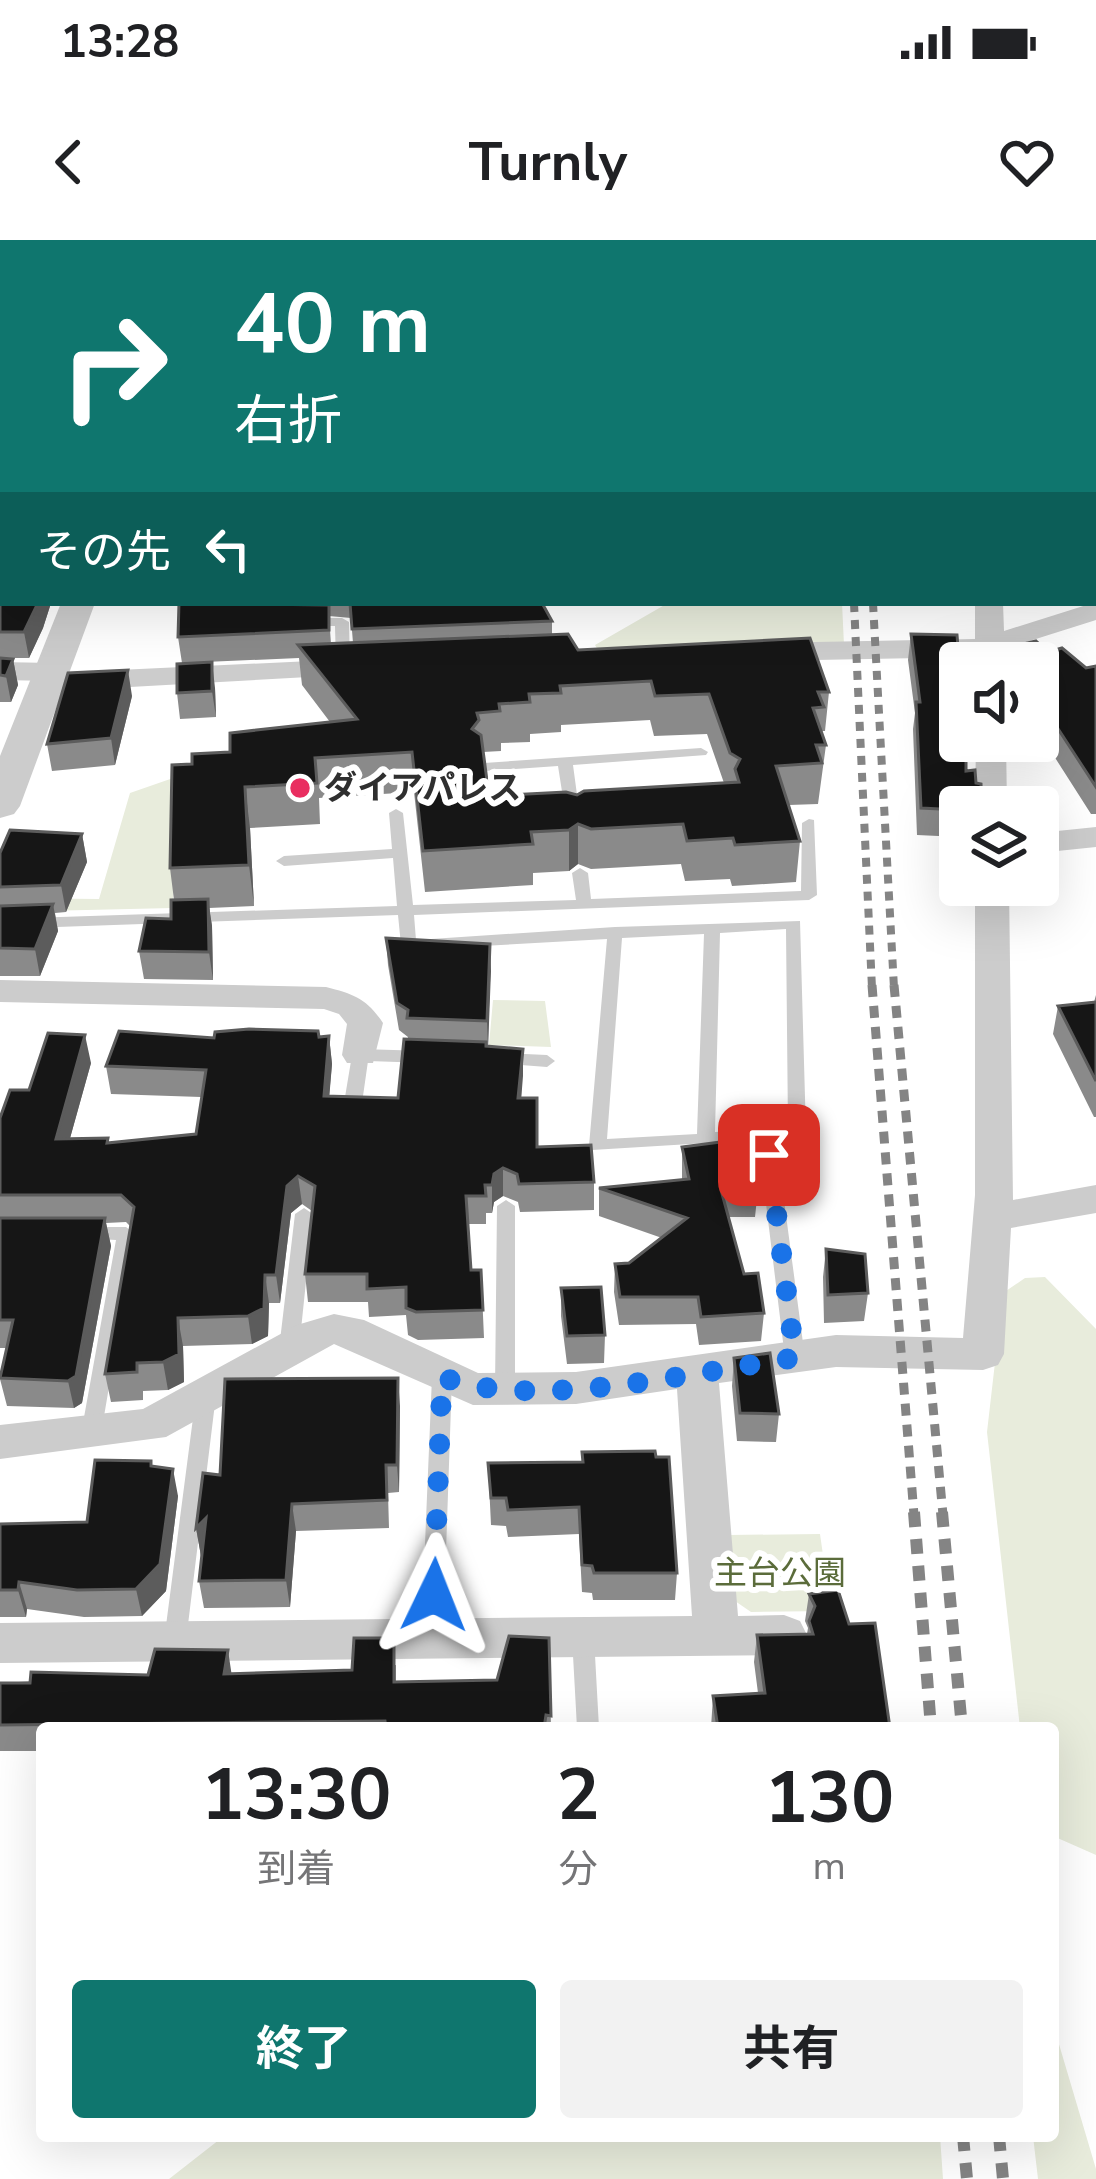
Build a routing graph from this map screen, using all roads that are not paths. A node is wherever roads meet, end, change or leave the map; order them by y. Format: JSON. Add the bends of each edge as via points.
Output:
{"nodes":[{"id":1,"x":77,"y":606,"type":"edge"},
{"id":2,"x":989,"y":606,"type":"edge"},
{"id":3,"x":1096,"y":611,"type":"edge"},
{"id":4,"x":311,"y":622,"type":"edge"},
{"id":5,"x":990,"y":642,"type":"edge"},
{"id":6,"x":1020,"y":642,"type":"edge"},
{"id":7,"x":734,"y":653,"type":"edge"},
{"id":8,"x":939,"y":654,"type":"edge"},
{"id":9,"x":387,"y":667,"type":"edge"},
{"id":10,"x":344,"y":668,"type":"junction"},
{"id":11,"x":0,"y":671,"type":"edge"},
{"id":12,"x":50,"y":677,"type":"junction"},
{"id":13,"x":701,"y":752,"type":"dead end"},
{"id":14,"x":565,"y":761,"type":"junction"},
{"id":15,"x":484,"y":766,"type":"edge"},
{"id":16,"x":0,"y":806,"type":"edge"},
{"id":17,"x":595,"y":811,"type":"edge"},
{"id":18,"x":396,"y":813,"type":"dead end"},
{"id":19,"x":554,"y":814,"type":"edge"},
{"id":20,"x":573,"y":820,"type":"junction"},
{"id":21,"x":809,"y":823,"type":"dead end"},
{"id":22,"x":1096,"y":837,"type":"edge"},
{"id":23,"x":1059,"y":841,"type":"edge"},
{"id":24,"x":399,"y":854,"type":"junction"},
{"id":25,"x":284,"y":861,"type":"dead end"},
{"id":26,"x":580,"y":873,"type":"dead end"},
{"id":27,"x":584,"y":904,"type":"junction"},
{"id":28,"x":992,"y":906,"type":"edge"},
{"id":29,"x":406,"y":914,"type":"junction"},
{"id":30,"x":0,"y":924,"type":"edge"},
{"id":31,"x":712,"y":928,"type":"junction"},
{"id":32,"x":615,"y":932,"type":"junction"},
{"id":33,"x":0,"y":991,"type":"edge"},
{"id":34,"x":360,"y":1055,"type":"junction"},
{"id":35,"x":443,"y":1057,"type":"edge"},
{"id":36,"x":484,"y":1058,"type":"edge"},
{"id":37,"x":547,"y":1060,"type":"dead end"},
{"id":38,"x":352,"y":1103,"type":"edge"},
{"id":39,"x":706,"y":1139,"type":"junction"},
{"id":40,"x":769,"y":1155,"type":"dead end"},
{"id":41,"x":1096,"y":1199,"type":"edge"},
{"id":42,"x":506,"y":1206,"type":"dead end"},
{"id":43,"x":304,"y":1214,"type":"dead end"},
{"id":44,"x":992,"y":1218,"type":"junction"},
{"id":45,"x":67,"y":1232,"type":"edge"},
{"id":46,"x":289,"y":1349,"type":"junction"},
{"id":47,"x":795,"y":1358,"type":"junction"},
{"id":48,"x":698,"y":1371,"type":"junction"},
{"id":49,"x":442,"y":1377,"type":"junction"},
{"id":50,"x":505,"y":1390,"type":"junction"},
{"id":51,"x":206,"y":1394,"type":"junction"},
{"id":52,"x":91,"y":1433,"type":"junction"},
{"id":53,"x":0,"y":1442,"type":"edge"},
{"id":54,"x":716,"y":1635,"type":"junction"},
{"id":55,"x":784,"y":1635,"type":"edge"},
{"id":56,"x":583,"y":1637,"type":"junction"},
{"id":57,"x":432,"y":1639,"type":"junction"},
{"id":58,"x":176,"y":1640,"type":"junction"},
{"id":59,"x":0,"y":1642,"type":"edge"},
{"id":60,"x":588,"y":1722,"type":"edge"}],
"edges":[{"from":1,"to":12,"type":"street"},
{"from":2,"to":5,"type":"street"},
{"from":3,"to":6,"type":"street"},
{"from":4,"to":10,"type":"lane","via":[[342,622]]},
{"from":7,"to":8,"type":"street"},
{"from":9,"to":10,"type":"street"},
{"from":10,"to":12,"type":"street"},
{"from":11,"to":12,"type":"street"},
{"from":12,"to":16,"type":"street"},
{"from":13,"to":14,"type":"lane"},
{"from":14,"to":15,"type":"lane"},
{"from":14,"to":20,"type":"lane"},
{"from":17,"to":20,"type":"lane"},
{"from":18,"to":24,"type":"lane"},
{"from":19,"to":20,"type":"lane"},
{"from":21,"to":27,"type":"lane","via":[[809,895]]},
{"from":22,"to":23,"type":"street"},
{"from":24,"to":25,"type":"lane"},
{"from":24,"to":29,"type":"lane"},
{"from":26,"to":27,"type":"lane"},
{"from":27,"to":29,"type":"lane"},
{"from":28,"to":44,"type":"street"},
{"from":29,"to":30,"type":"lane"},
{"from":29,"to":32,"type":"lane","via":[[409,945]]},
{"from":31,"to":32,"type":"lane"},
{"from":31,"to":39,"type":"lane"},
{"from":31,"to":39,"type":"lane","via":[[794,924],[797,1133]]},
{"from":32,"to":39,"type":"lane","via":[[598,1146]]},
{"from":33,"to":34,"type":"street","via":[[326,998],[352,1006],[364,1023]]},
{"from":34,"to":35,"type":"lane"},
{"from":34,"to":38,"type":"lane"},
{"from":36,"to":37,"type":"lane"},
{"from":40,"to":47,"type":"lane"},
{"from":41,"to":44,"type":"street"},
{"from":42,"to":50,"type":"lane"},
{"from":43,"to":46,"type":"lane"},
{"from":44,"to":47,"type":"street","via":[[983,1354],[836,1351]]},
{"from":45,"to":52,"type":"lane","via":[[126,1234]]},
{"from":46,"to":49,"type":"street","via":[[334,1329],[349,1331]]},
{"from":46,"to":51,"type":"street"},
{"from":47,"to":48,"type":"street"},
{"from":48,"to":50,"type":"street"},
{"from":48,"to":54,"type":"street"},
{"from":49,"to":50,"type":"street"},
{"from":49,"to":57,"type":"lane"},
{"from":51,"to":52,"type":"street","via":[[151,1425]]},
{"from":51,"to":58,"type":"lane"},
{"from":52,"to":53,"type":"street"},
{"from":54,"to":55,"type":"street"},
{"from":54,"to":56,"type":"street"},
{"from":56,"to":57,"type":"street"},
{"from":56,"to":60,"type":"lane"},
{"from":57,"to":58,"type":"street"},
{"from":58,"to":59,"type":"street"}]}
